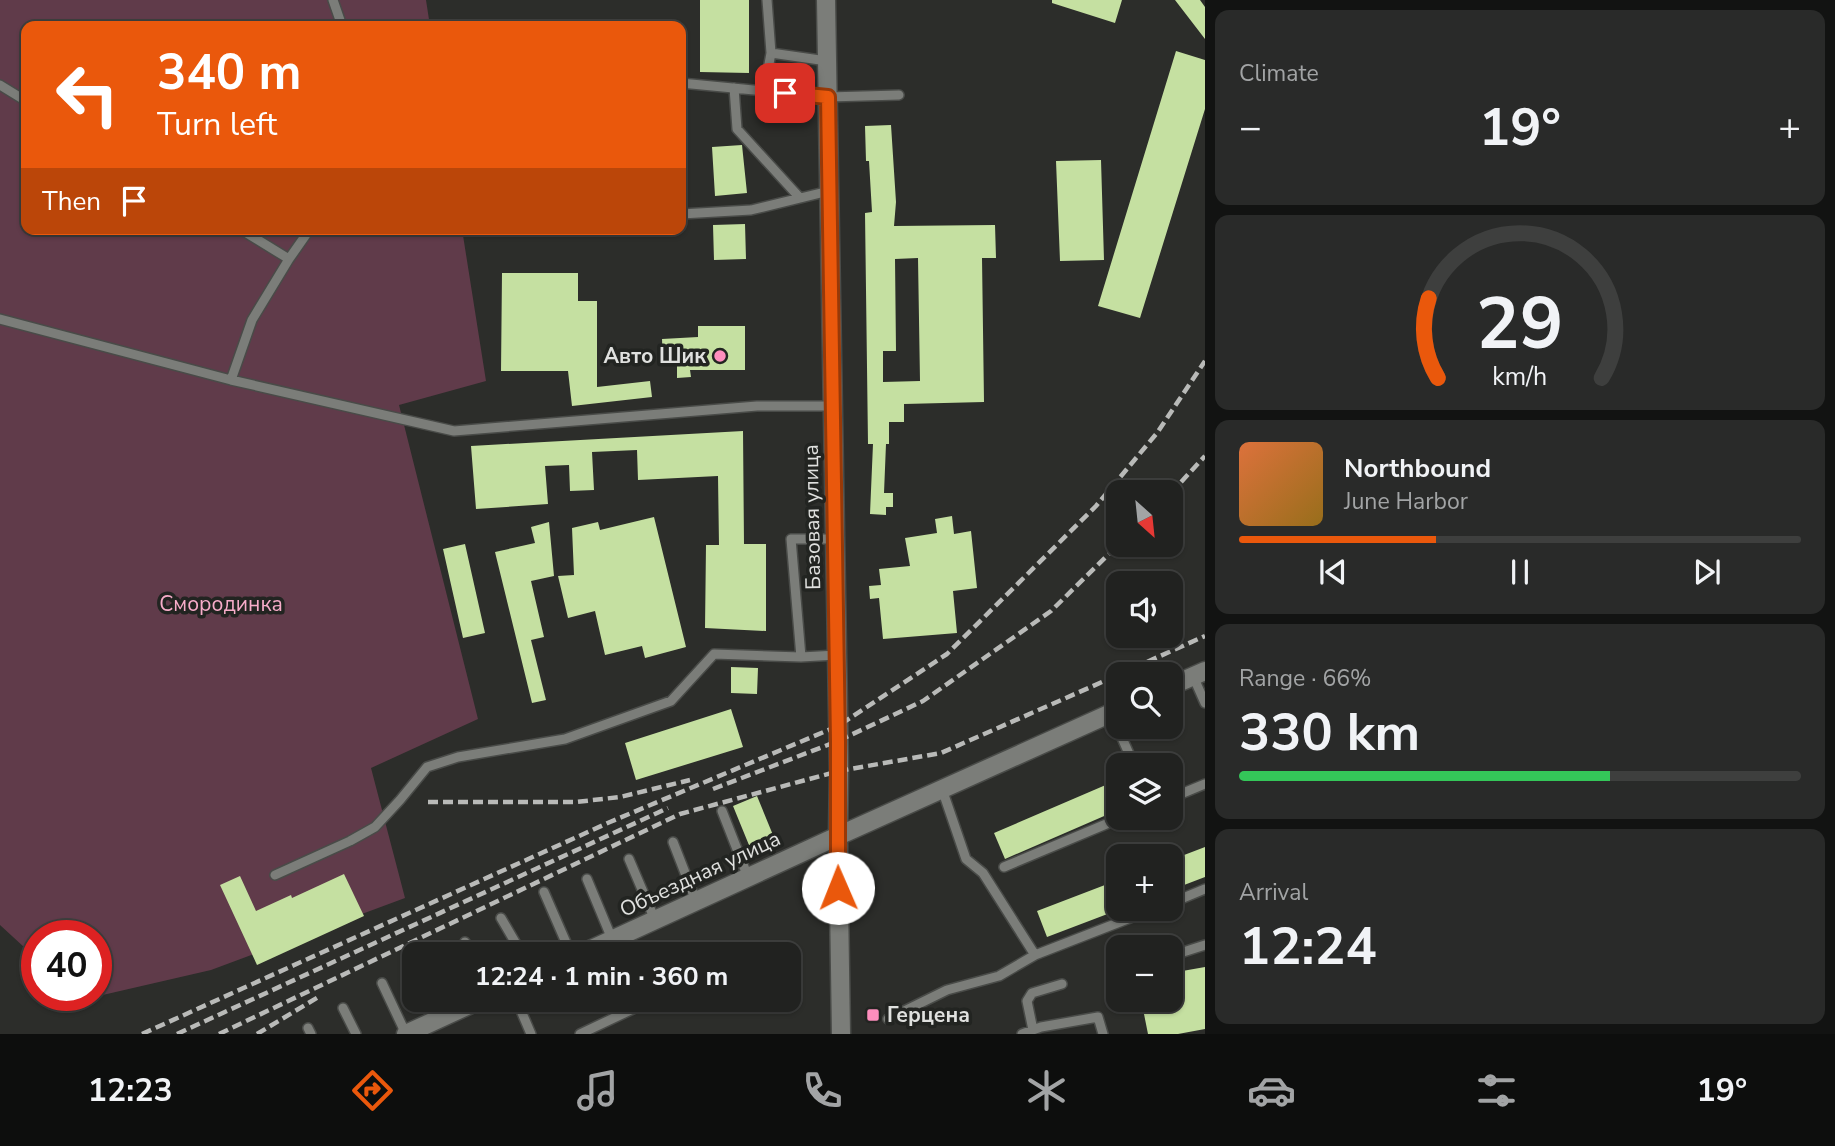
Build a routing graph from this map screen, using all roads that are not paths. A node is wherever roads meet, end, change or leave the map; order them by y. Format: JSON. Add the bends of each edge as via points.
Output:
{"nodes":[{"id":1,"x":333,"y":0,"type":"edge"},
{"id":2,"x":767,"y":0,"type":"edge"},
{"id":3,"x":826,"y":0,"type":"edge"},
{"id":4,"x":340,"y":21,"type":"edge"},
{"id":5,"x":771,"y":53,"type":"junction"},
{"id":6,"x":827,"y":61,"type":"junction"},
{"id":7,"x":686,"y":83,"type":"edge"},
{"id":8,"x":0,"y":85,"type":"edge"},
{"id":9,"x":734,"y":88,"type":"junction"},
{"id":10,"x":764,"y":91,"type":"junction"},
{"id":11,"x":899,"y":94,"type":"dead end"},
{"id":12,"x":828,"y":97,"type":"junction"},
{"id":13,"x":21,"y":98,"type":"edge"},
{"id":14,"x":829,"y":191,"type":"junction"},
{"id":15,"x":800,"y":198,"type":"junction"},
{"id":16,"x":686,"y":214,"type":"edge"},
{"id":17,"x":250,"y":235,"type":"edge"},
{"id":18,"x":306,"y":235,"type":"edge"},
{"id":19,"x":289,"y":259,"type":"junction"},
{"id":20,"x":0,"y":319,"type":"edge"},
{"id":21,"x":231,"y":380,"type":"junction"},
{"id":22,"x":833,"y":406,"type":"junction"},
{"id":23,"x":835,"y":539,"type":"junction"},
{"id":24,"x":837,"y":655,"type":"junction"},
{"id":25,"x":801,"y":657,"type":"junction"},
{"id":26,"x":1199,"y":673,"type":"edge"},
{"id":27,"x":1183,"y":680,"type":"edge"},
{"id":28,"x":1205,"y":703,"type":"edge"},
{"id":29,"x":1106,"y":715,"type":"edge"},
{"id":30,"x":1205,"y":784,"type":"edge"},
{"id":31,"x":942,"y":789,"type":"junction"},
{"id":32,"x":1183,"y":793,"type":"edge"},
{"id":33,"x":722,"y":811,"type":"dead end"},
{"id":34,"x":1106,"y":824,"type":"edge"},
{"id":35,"x":838,"y":836,"type":"junction"},
{"id":36,"x":673,"y":842,"type":"dead end"},
{"id":37,"x":629,"y":859,"type":"dead end"},
{"id":38,"x":1004,"y":867,"type":"dead end"},
{"id":39,"x":275,"y":875,"type":"dead end"},
{"id":40,"x":748,"y":877,"type":"junction"},
{"id":41,"x":587,"y":879,"type":"dead end"},
{"id":42,"x":1205,"y":889,"type":"edge"},
{"id":43,"x":544,"y":892,"type":"dead end"},
{"id":44,"x":1183,"y":897,"type":"edge"},
{"id":45,"x":696,"y":901,"type":"junction"},
{"id":46,"x":501,"y":918,"type":"dead end"},
{"id":47,"x":655,"y":920,"type":"junction"},
{"id":48,"x":1123,"y":921,"type":"edge"},
{"id":49,"x":612,"y":939,"type":"junction"},
{"id":50,"x":515,"y":942,"type":"edge"},
{"id":51,"x":566,"y":942,"type":"edge"},
{"id":52,"x":606,"y":942,"type":"edge"},
{"id":53,"x":1205,"y":945,"type":"edge"},
{"id":54,"x":1183,"y":952,"type":"edge"},
{"id":55,"x":1035,"y":955,"type":"junction"},
{"id":56,"x":382,"y":983,"type":"dead end"},
{"id":57,"x":1062,"y":984,"type":"dead end"},
{"id":58,"x":343,"y":1008,"type":"dead end"},
{"id":59,"x":438,"y":1012,"type":"edge"},
{"id":60,"x":522,"y":1012,"type":"edge"},
{"id":61,"x":627,"y":1012,"type":"edge"},
{"id":62,"x":888,"y":1019,"type":"dead end"},
{"id":63,"x":1033,"y":1030,"type":"junction"},
{"id":64,"x":356,"y":1034,"type":"edge"},
{"id":65,"x":406,"y":1034,"type":"edge"},
{"id":66,"x":531,"y":1034,"type":"edge"},
{"id":67,"x":580,"y":1034,"type":"edge"},
{"id":68,"x":841,"y":1034,"type":"edge"},
{"id":69,"x":1022,"y":1034,"type":"edge"},
{"id":70,"x":1103,"y":1034,"type":"edge"}],
"edges":[{"from":1,"to":4,"type":"lane"},
{"from":2,"to":5,"type":"lane"},
{"from":3,"to":6,"type":"main road","name":"Базовая улица"},
{"from":5,"to":6,"type":"lane"},
{"from":5,"to":10,"type":"lane"},
{"from":6,"to":12,"type":"main road","name":"Базовая улица"},
{"from":7,"to":9,"type":"lane"},
{"from":8,"to":13,"type":"lane"},
{"from":9,"to":10,"type":"lane"},
{"from":9,"to":15,"type":"lane","via":[[737,130]]},
{"from":10,"to":12,"type":"lane"},
{"from":11,"to":12,"type":"lane"},
{"from":12,"to":14,"type":"main road","name":"Базовая улица"},
{"from":14,"to":15,"type":"lane"},
{"from":14,"to":22,"type":"main road","name":"Базовая улица"},
{"from":15,"to":16,"type":"lane","via":[[751,210]]},
{"from":17,"to":19,"type":"lane"},
{"from":18,"to":19,"type":"lane"},
{"from":19,"to":21,"type":"lane","via":[[252,320]]},
{"from":20,"to":21,"type":"lane"},
{"from":21,"to":22,"type":"lane","via":[[454,431],[757,406]]},
{"from":22,"to":23,"type":"main road","name":"Базовая улица"},
{"from":23,"to":24,"type":"main road","name":"Базовая улица"},
{"from":23,"to":25,"type":"lane","via":[[791,539]]},
{"from":24,"to":25,"type":"lane"},
{"from":24,"to":35,"type":"main road","name":"Базовая улица"},
{"from":25,"to":39,"type":"lane","via":[[714,654],[671,701],[565,740],[458,757],[427,767],[374,828]]},
{"from":26,"to":27,"type":"main road"},
{"from":26,"to":28,"type":"lane"},
{"from":29,"to":31,"type":"main road","name":"Объездная улица"},
{"from":30,"to":32,"type":"lane"},
{"from":31,"to":35,"type":"main road","name":"Объездная улица"},
{"from":31,"to":55,"type":"lane","via":[[965,859],[983,873]]},
{"from":33,"to":40,"type":"lane"},
{"from":34,"to":38,"type":"lane"},
{"from":35,"to":40,"type":"main road","name":"Объездная улица"},
{"from":35,"to":68,"type":"main road","name":"Базовая улица"},
{"from":36,"to":45,"type":"lane"},
{"from":37,"to":47,"type":"lane"},
{"from":40,"to":45,"type":"main road","name":"Объездная улица"},
{"from":41,"to":49,"type":"lane"},
{"from":42,"to":44,"type":"lane"},
{"from":43,"to":51,"type":"lane"},
{"from":45,"to":47,"type":"main road","name":"Объездная улица"},
{"from":46,"to":50,"type":"lane"},
{"from":47,"to":49,"type":"main road","name":"Объездная улица"},
{"from":48,"to":55,"type":"lane"},
{"from":49,"to":52,"type":"main road","name":"Объездная улица"},
{"from":53,"to":54,"type":"lane"},
{"from":55,"to":62,"type":"lane","via":[[999,976],[947,990]]},
{"from":56,"to":65,"type":"lane"},
{"from":57,"to":63,"type":"lane","via":[[1032,993],[1027,1001]]},
{"from":58,"to":64,"type":"lane"},
{"from":59,"to":65,"type":"main road"},
{"from":60,"to":66,"type":"lane"},
{"from":61,"to":67,"type":"lane"},
{"from":63,"to":69,"type":"lane"},
{"from":63,"to":70,"type":"lane","via":[[1098,1017]]}]}
